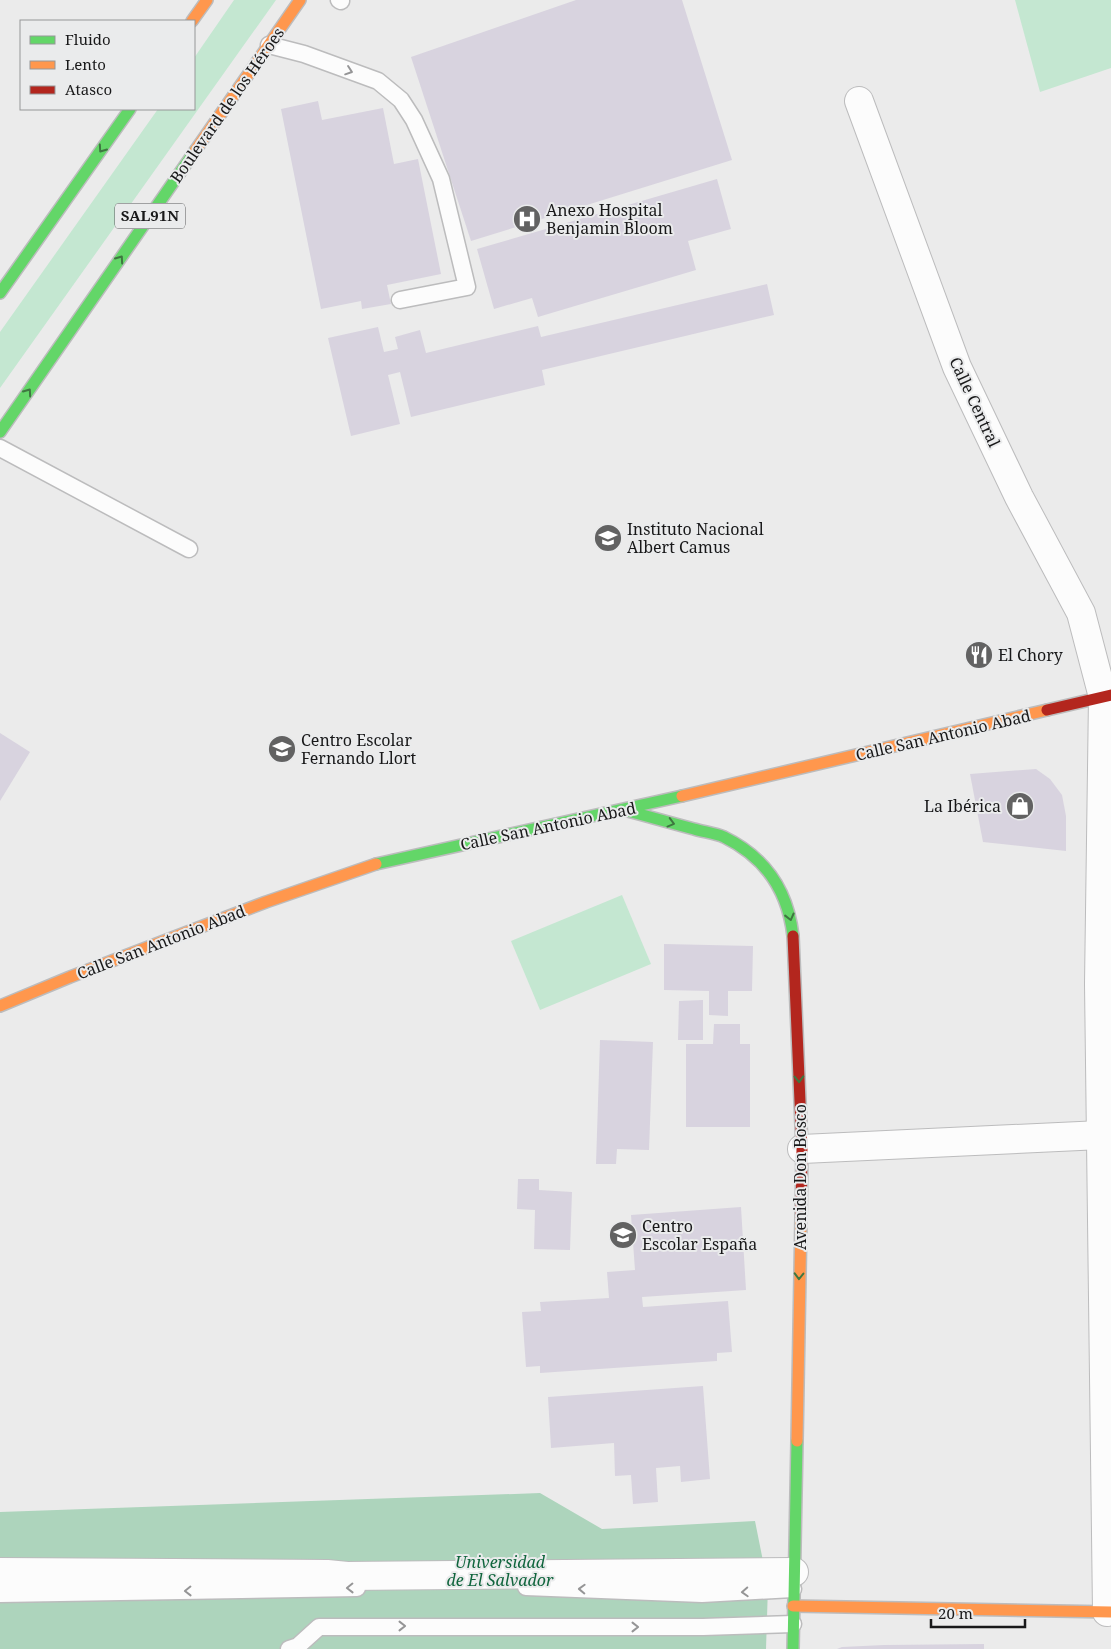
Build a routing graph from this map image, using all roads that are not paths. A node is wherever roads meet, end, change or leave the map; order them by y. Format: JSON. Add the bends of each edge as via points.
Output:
{"nodes":[{"id":1,"x":207,"y":0,"type":"edge"},
{"id":2,"x":300,"y":0,"type":"edge"},
{"id":3,"x":193,"y":20,"type":"edge"},
{"id":4,"x":269,"y":45,"type":"junction"},
{"id":5,"x":859,"y":101,"type":"dead end"},
{"id":6,"x":129,"y":110,"type":"edge"},
{"id":7,"x":0,"y":294,"type":"edge"},
{"id":8,"x":400,"y":300,"type":"dead end"},
{"id":9,"x":0,"y":432,"type":"edge"},
{"id":10,"x":0,"y":448,"type":"edge"},
{"id":11,"x":189,"y":549,"type":"dead end"},
{"id":12,"x":1107,"y":696,"type":"edge"},
{"id":13,"x":624,"y":810,"type":"junction"},
{"id":14,"x":1105,"y":984,"type":"edge"},
{"id":15,"x":0,"y":1006,"type":"edge"},
{"id":16,"x":1101,"y":1135,"type":"junction"},
{"id":17,"x":802,"y":1149,"type":"junction"},
{"id":18,"x":1107,"y":1278,"type":"edge"},
{"id":19,"x":0,"y":1572,"type":"edge"},
{"id":20,"x":794,"y":1580,"type":"junction"},
{"id":21,"x":0,"y":1594,"type":"edge"},
{"id":22,"x":793,"y":1606,"type":"junction"},
{"id":23,"x":1109,"y":1612,"type":"edge"},
{"id":24,"x":793,"y":1624,"type":"junction"},
{"id":25,"x":289,"y":1649,"type":"edge"},
{"id":26,"x":793,"y":1649,"type":"edge"}],
"edges":[{"from":1,"to":3,"type":"main road"},
{"from":2,"to":4,"type":"main road","name":"Boulevard de los Héroes","number":"SAL91N"},
{"from":4,"to":8,"type":"lane","one_way":true,"via":[[378,81],[401,100],[414,120],[442,179],[467,287]]},
{"from":9,"to":4,"type":"main road","name":"Boulevard de los Héroes","number":"SAL91N","one_way":true},
{"from":5,"to":12,"type":"street","name":"Calle Central","via":[[957,367],[1019,497],[1080,613]]},
{"from":6,"to":7,"type":"main road","one_way":true},
{"from":10,"to":11,"type":"lane"},
{"from":12,"to":13,"type":"main road","name":"Calle San Antonio Abad"},
{"from":12,"to":14,"type":"street","name":"Calle Central"},
{"from":13,"to":15,"type":"main road","name":"Calle San Antonio Abad","via":[[374,864],[266,902]]},
{"from":13,"to":17,"type":"main road","name":"Avenida Don Bosco","one_way":true,"via":[[722,836],[749,853],[772,875],[780,888],[792,924],[795,949]]},
{"from":14,"to":16,"type":"street","name":"Calle Central"},
{"from":16,"to":17,"type":"street"},
{"from":16,"to":18,"type":"street","name":"Calle Central"},
{"from":17,"to":20,"type":"main road","name":"Avenida Don Bosco","one_way":true},
{"from":18,"to":23,"type":"street","name":"Calle Central"},
{"from":19,"to":20,"type":"street"},
{"from":20,"to":21,"type":"lane","one_way":true,"via":[[702,1594],[489,1586]]},
{"from":20,"to":22,"type":"main road","name":"Avenida Don Bosco"},
{"from":22,"to":23,"type":"main road"},
{"from":22,"to":24,"type":"main road","name":"Avenida Don Bosco"},
{"from":25,"to":24,"type":"lane","one_way":true,"via":[[298,1646],[319,1627]]},
{"from":24,"to":26,"type":"main road","name":"Avenida Don Bosco"}]}
